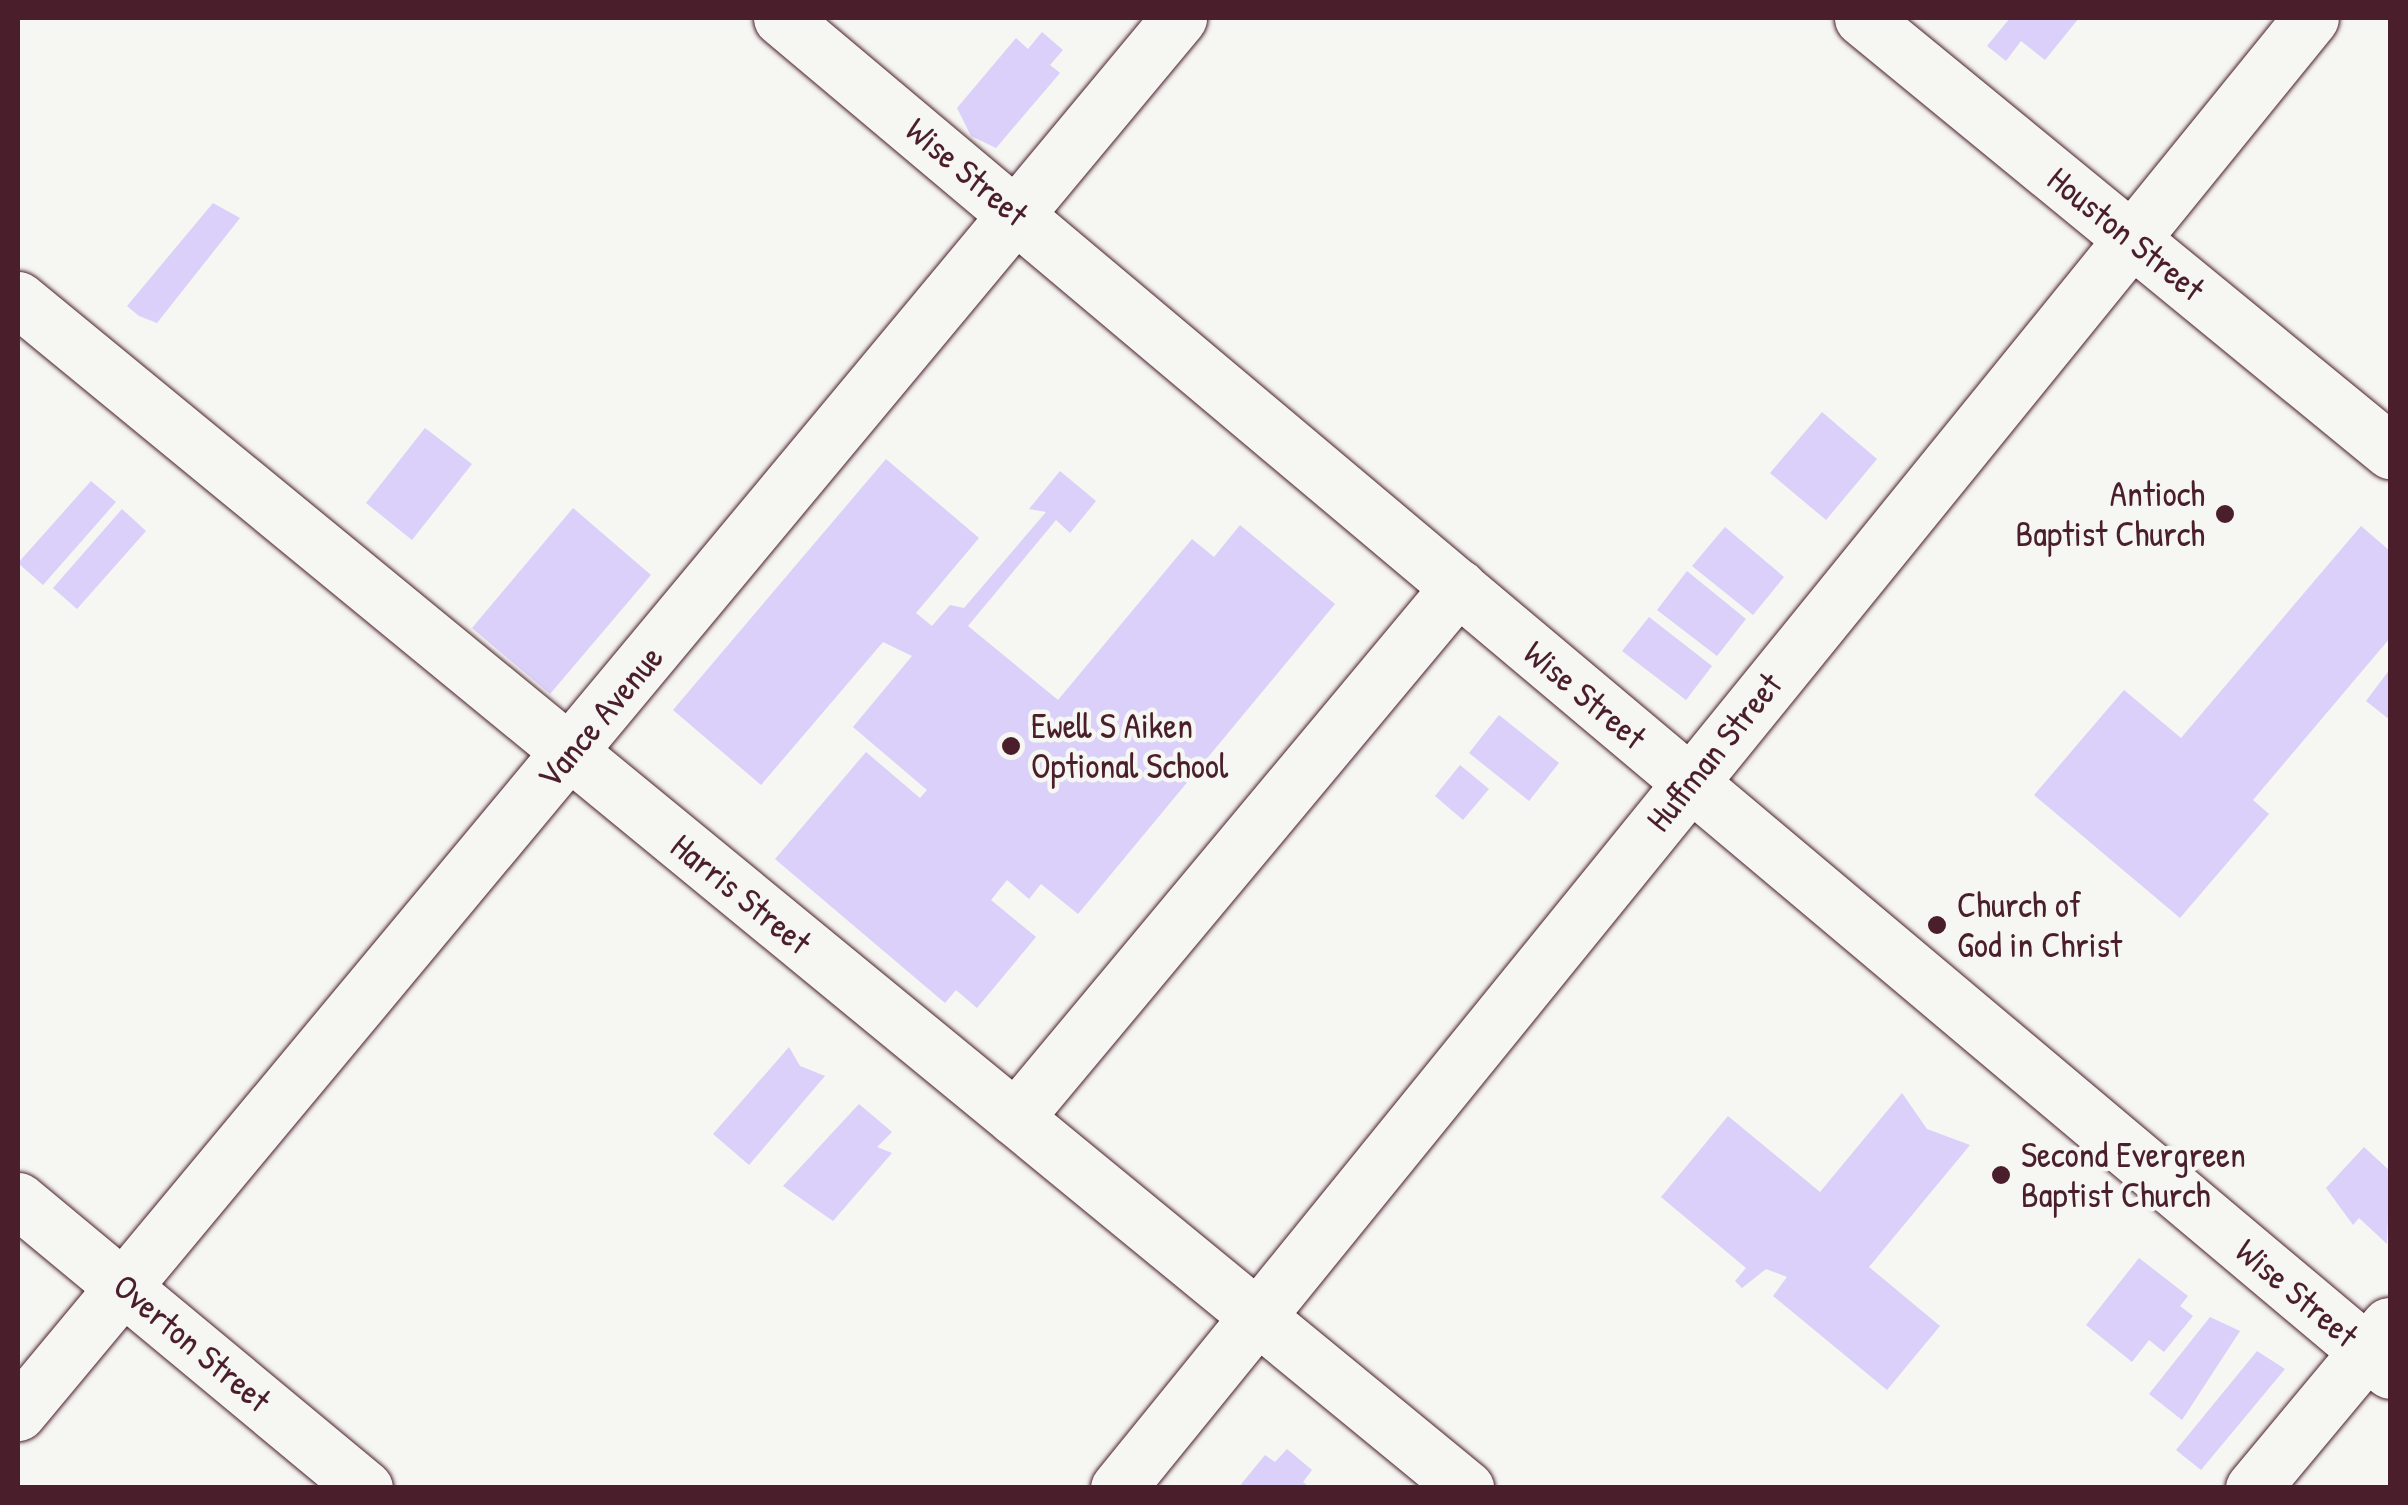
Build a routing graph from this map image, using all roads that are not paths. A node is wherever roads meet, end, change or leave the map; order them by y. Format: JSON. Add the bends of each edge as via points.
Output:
{"nodes":[{"id":1,"x":781,"y":18,"type":"edge"},
{"id":2,"x":1179,"y":18,"type":"edge"},
{"id":3,"x":1862,"y":18,"type":"edge"},
{"id":4,"x":2311,"y":18,"type":"edge"},
{"id":5,"x":1017,"y":213,"type":"junction"},
{"id":6,"x":2132,"y":239,"type":"junction"},
{"id":7,"x":18,"y":299,"type":"edge"},
{"id":8,"x":2390,"y":451,"type":"edge"},
{"id":9,"x":1458,"y":587,"type":"junction"},
{"id":10,"x":570,"y":754,"type":"junction"},
{"id":11,"x":1689,"y":782,"type":"junction"},
{"id":12,"x":1015,"y":1118,"type":"junction"},
{"id":13,"x":18,"y":1200,"type":"edge"},
{"id":14,"x":124,"y":1287,"type":"junction"},
{"id":15,"x":1258,"y":1317,"type":"junction"},
{"id":16,"x":2382,"y":1348,"type":"edge"},
{"id":17,"x":18,"y":1413,"type":"edge"},
{"id":18,"x":365,"y":1488,"type":"edge"},
{"id":19,"x":1118,"y":1488,"type":"edge"},
{"id":20,"x":1466,"y":1488,"type":"edge"},
{"id":21,"x":2253,"y":1488,"type":"edge"}],
"edges":[{"from":1,"to":5,"type":"street","name":"Wise Street"},
{"from":2,"to":5,"type":"street","name":"Vance Avenue"},
{"from":3,"to":6,"type":"street","name":"Houston Street"},
{"from":4,"to":6,"type":"street","name":"Huffman Street"},
{"from":5,"to":9,"type":"street","name":"Wise Street"},
{"from":5,"to":10,"type":"street","name":"Vance Avenue"},
{"from":6,"to":8,"type":"street","name":"Houston Street"},
{"from":6,"to":11,"type":"street","name":"Huffman Street"},
{"from":7,"to":10,"type":"street","name":"Harris Street"},
{"from":9,"to":11,"type":"street","name":"Wise Street"},
{"from":9,"to":12,"type":"street"},
{"from":10,"to":12,"type":"street","name":"Harris Street"},
{"from":10,"to":14,"type":"street","name":"Vance Avenue"},
{"from":11,"to":15,"type":"street","name":"Huffman Street"},
{"from":11,"to":16,"type":"street","name":"Wise Street"},
{"from":12,"to":15,"type":"street","name":"Harris Street"},
{"from":13,"to":14,"type":"street","name":"Overton Street"},
{"from":14,"to":17,"type":"street","name":"Vance Avenue"},
{"from":14,"to":18,"type":"street","name":"Overton Street"},
{"from":15,"to":19,"type":"street","name":"Huffman Street"},
{"from":15,"to":20,"type":"street","name":"Harris Street"},
{"from":16,"to":21,"type":"street"}]}
